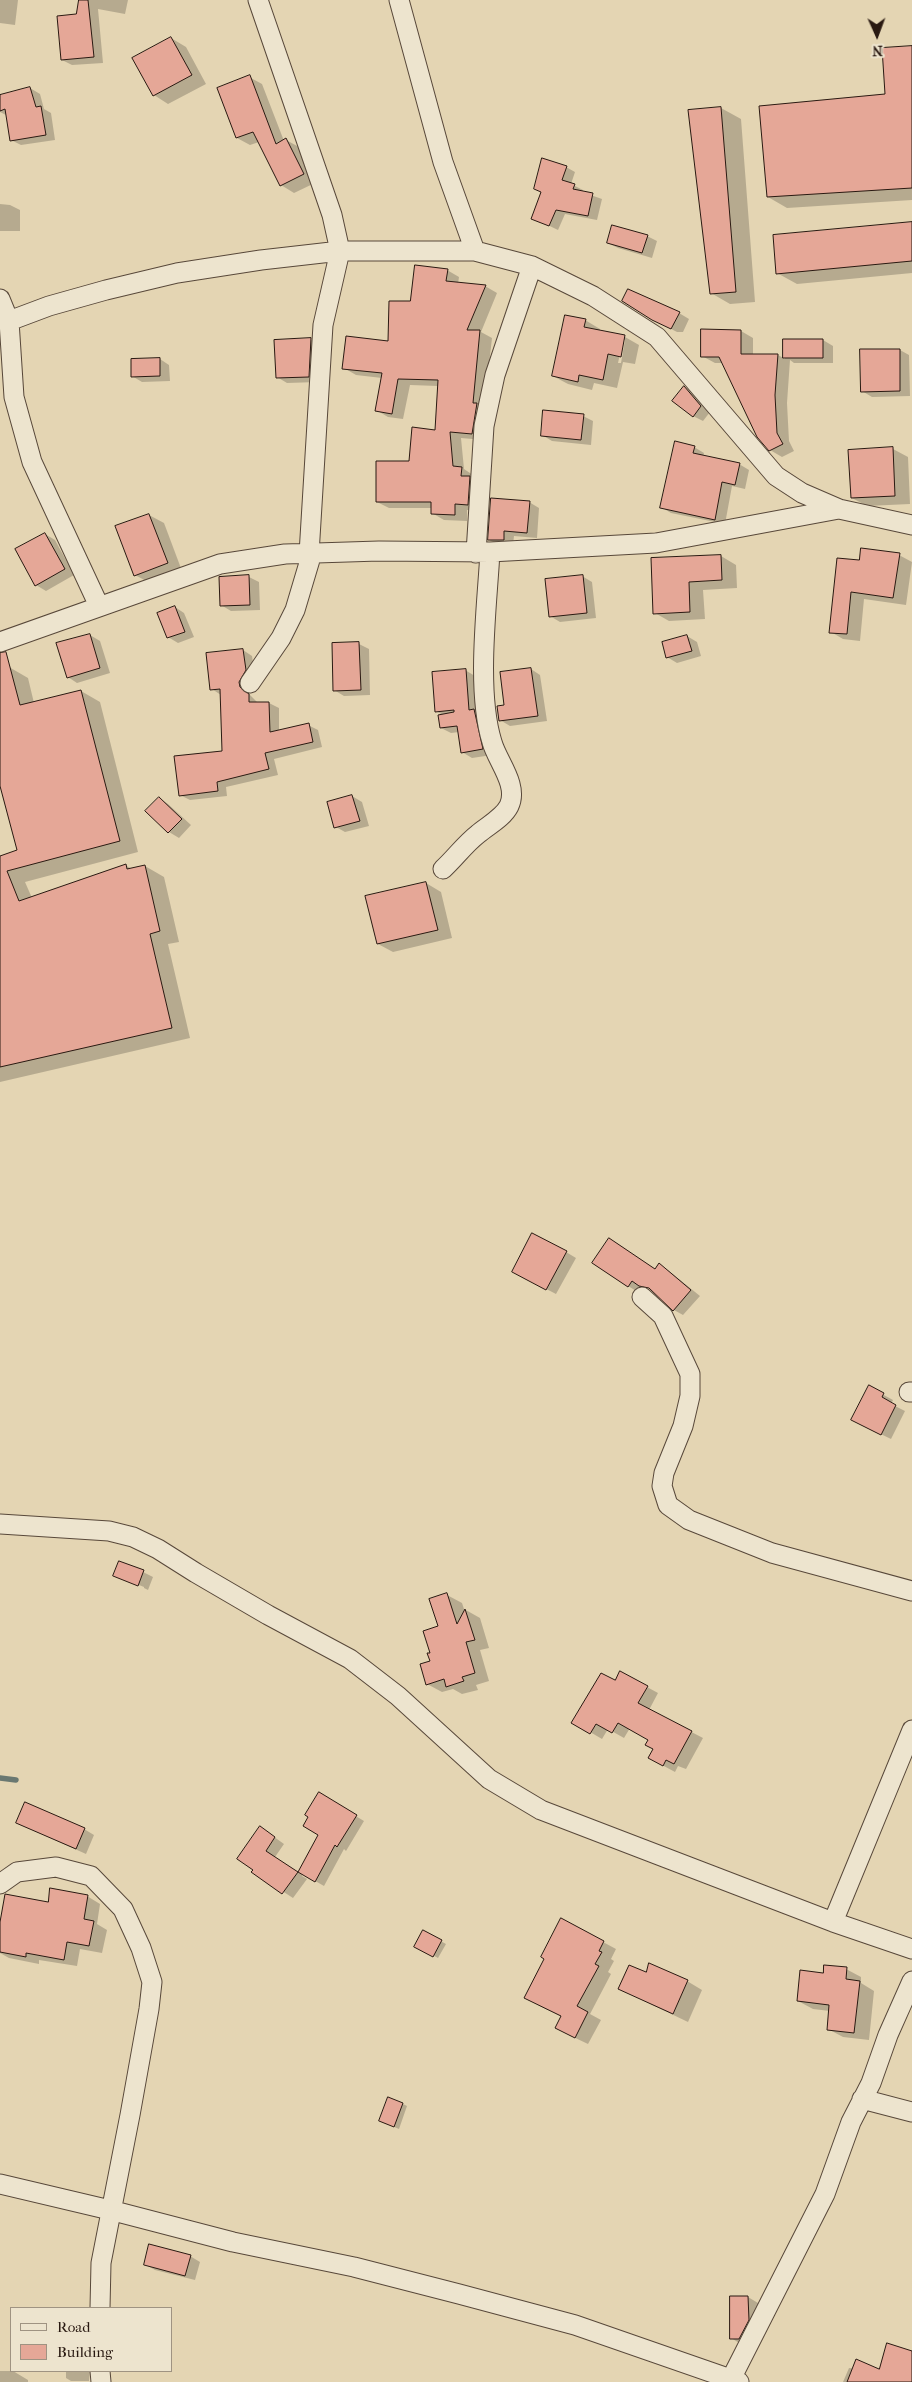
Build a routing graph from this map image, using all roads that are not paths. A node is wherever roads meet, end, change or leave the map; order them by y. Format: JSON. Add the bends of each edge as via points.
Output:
{"nodes":[{"id":1,"x":258,"y":0,"type":"edge"},
{"id":2,"x":399,"y":0,"type":"edge"},
{"id":3,"x":475,"y":251,"type":"junction"},
{"id":4,"x":340,"y":252,"type":"junction"},
{"id":5,"x":532,"y":266,"type":"junction"},
{"id":6,"x":0,"y":299,"type":"edge"},
{"id":7,"x":9,"y":321,"type":"junction"},
{"id":8,"x":840,"y":509,"type":"junction"},
{"id":9,"x":912,"y":525,"type":"edge"},
{"id":10,"x":483,"y":552,"type":"junction"},
{"id":11,"x":310,"y":554,"type":"junction"},
{"id":12,"x":98,"y":606,"type":"junction"},
{"id":13,"x":0,"y":642,"type":"edge"},
{"id":14,"x":250,"y":683,"type":"dead end"},
{"id":15,"x":443,"y":869,"type":"dead end"},
{"id":16,"x":642,"y":1297,"type":"dead end"},
{"id":17,"x":0,"y":1524,"type":"edge"},
{"id":18,"x":912,"y":1591,"type":"edge"},
{"id":19,"x":912,"y":1730,"type":"edge"},
{"id":20,"x":0,"y":1884,"type":"edge"},
{"id":21,"x":834,"y":1922,"type":"junction"},
{"id":22,"x":912,"y":1949,"type":"edge"},
{"id":23,"x":912,"y":1981,"type":"edge"},
{"id":24,"x":862,"y":2099,"type":"junction"},
{"id":25,"x":912,"y":2112,"type":"edge"},
{"id":26,"x":0,"y":2184,"type":"edge"},
{"id":27,"x":110,"y":2210,"type":"junction"},
{"id":28,"x":100,"y":2307,"type":"edge"},
{"id":29,"x":735,"y":2380,"type":"edge"}],
"edges":[{"from":1,"to":4,"type":"street","via":[[332,215]]},
{"from":2,"to":3,"type":"street","via":[[443,162]]},
{"from":3,"to":4,"type":"street"},
{"from":3,"to":5,"type":"street"},
{"from":4,"to":7,"type":"street","via":[[177,273],[49,306]]},
{"from":4,"to":11,"type":"street","via":[[323,325]]},
{"from":5,"to":8,"type":"street","via":[[593,296],[657,337],[776,476],[802,493]]},
{"from":5,"to":10,"type":"street","via":[[495,375],[484,426]]},
{"from":6,"to":7,"type":"street"},
{"from":7,"to":12,"type":"street","via":[[14,397],[32,462]]},
{"from":8,"to":9,"type":"street"},
{"from":8,"to":10,"type":"street","via":[[656,543]]},
{"from":10,"to":11,"type":"street"},
{"from":10,"to":15,"type":"street","via":[[484,696],[492,742],[511,791],[509,806]]},
{"from":11,"to":12,"type":"street","via":[[286,554],[220,564]]},
{"from":11,"to":14,"type":"street","via":[[295,610],[281,638]]},
{"from":12,"to":13,"type":"street"},
{"from":16,"to":18,"type":"street","via":[[663,1316],[690,1374],[690,1396],[683,1426],[664,1473],[662,1486],[668,1504],[689,1520],[772,1553]]},
{"from":17,"to":21,"type":"street","via":[[109,1531],[150,1545],[350,1659],[398,1696],[489,1779],[541,1810]]},
{"from":19,"to":21,"type":"street"},
{"from":20,"to":27,"type":"street","via":[[18,1872],[56,1867],[91,1876],[123,1909],[141,1948],[152,1982],[150,2009]]},
{"from":21,"to":22,"type":"street"},
{"from":23,"to":24,"type":"street"},
{"from":24,"to":25,"type":"street"},
{"from":24,"to":29,"type":"street","via":[[825,2194]]},
{"from":26,"to":27,"type":"street"},
{"from":27,"to":28,"type":"street","via":[[101,2263]]},
{"from":27,"to":29,"type":"street","via":[[233,2242],[354,2267],[546,2317]]}]}
